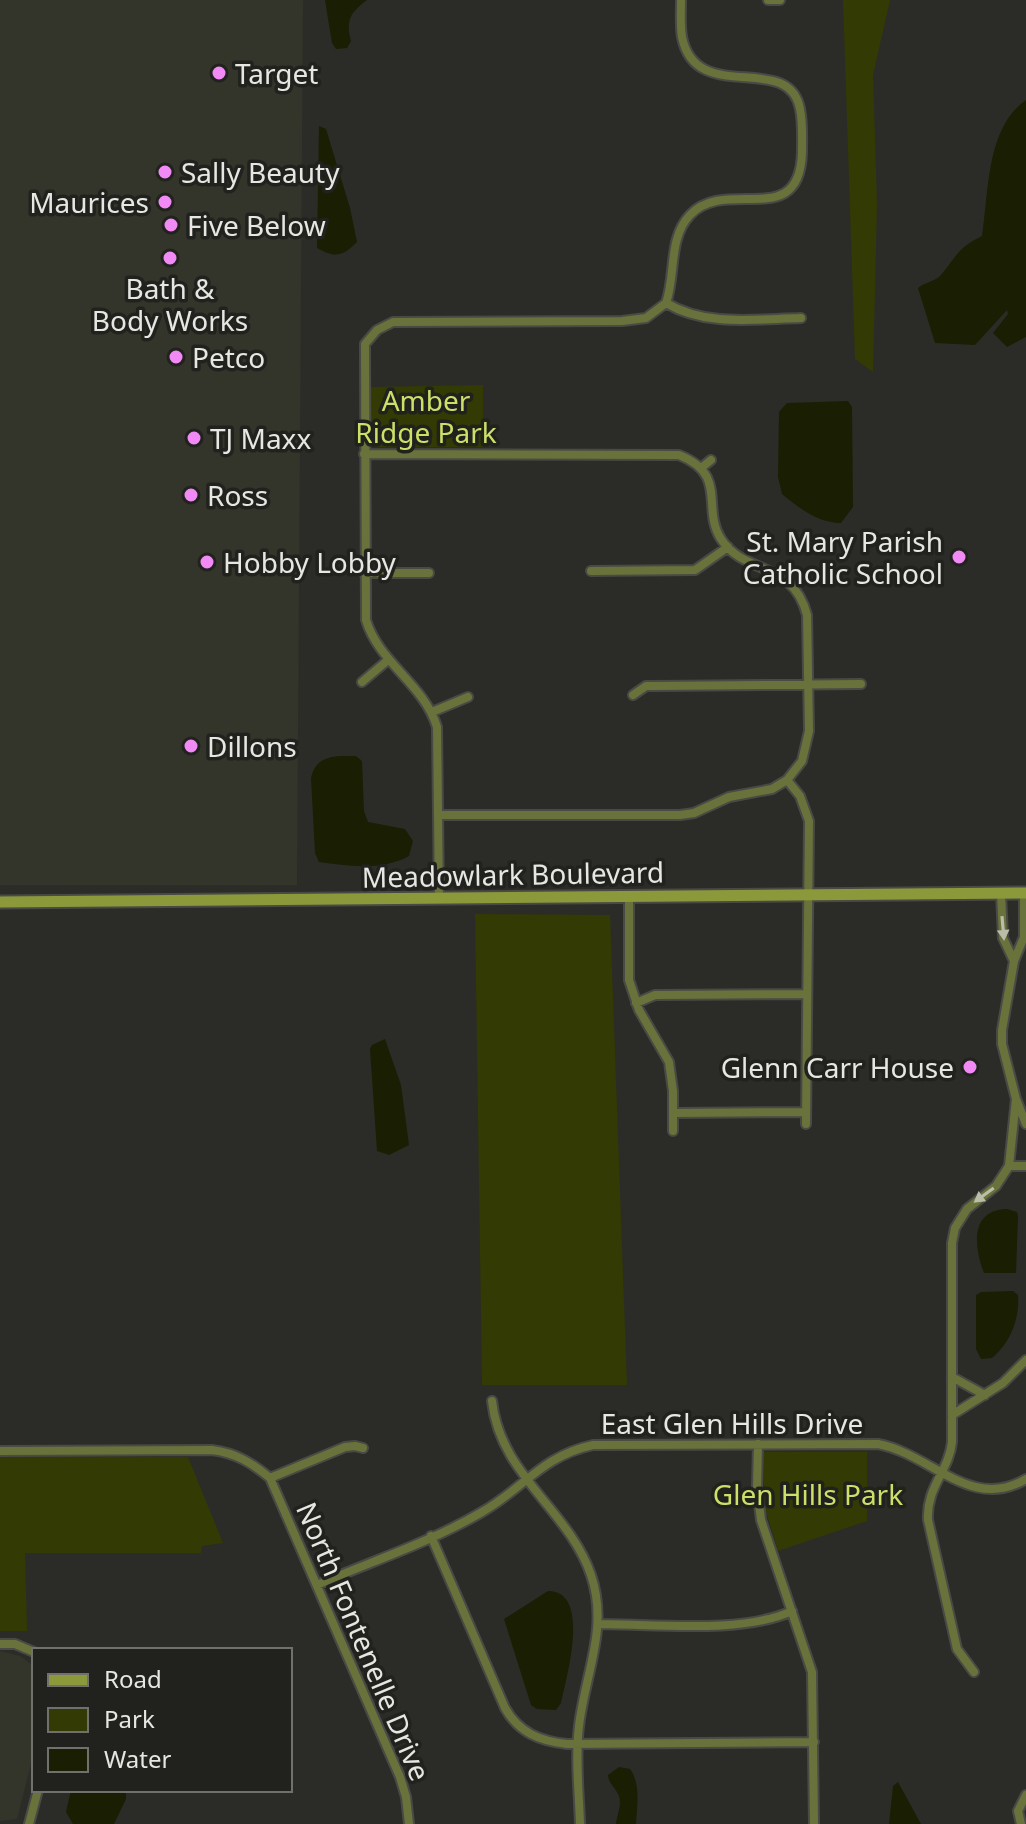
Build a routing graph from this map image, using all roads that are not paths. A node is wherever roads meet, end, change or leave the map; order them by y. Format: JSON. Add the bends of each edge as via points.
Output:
{"nodes":[{"id":1,"x":681,"y":0,"type":"edge"},
{"id":2,"x":768,"y":0,"type":"edge"},
{"id":3,"x":780,"y":0,"type":"edge"},
{"id":4,"x":666,"y":303,"type":"junction"},
{"id":5,"x":801,"y":318,"type":"dead end"},
{"id":6,"x":364,"y":454,"type":"junction"},
{"id":7,"x":711,"y":460,"type":"dead end"},
{"id":8,"x":701,"y":468,"type":"junction"},
{"id":9,"x":728,"y":547,"type":"junction"},
{"id":10,"x":591,"y":571,"type":"dead end"},
{"id":11,"x":364,"y":573,"type":"junction"},
{"id":12,"x":429,"y":573,"type":"dead end"},
{"id":13,"x":388,"y":660,"type":"junction"},
{"id":14,"x":362,"y":682,"type":"dead end"},
{"id":15,"x":809,"y":684,"type":"junction"},
{"id":16,"x":861,"y":684,"type":"dead end"},
{"id":17,"x":633,"y":695,"type":"dead end"},
{"id":18,"x":468,"y":697,"type":"dead end"},
{"id":19,"x":432,"y":712,"type":"junction"},
{"id":20,"x":787,"y":780,"type":"junction"},
{"id":21,"x":438,"y":815,"type":"junction"},
{"id":22,"x":1001,"y":893,"type":"junction"},
{"id":23,"x":1025,"y":893,"type":"edge"},
{"id":24,"x":809,"y":895,"type":"junction"},
{"id":25,"x":629,"y":897,"type":"junction"},
{"id":26,"x":439,"y":899,"type":"junction"},
{"id":27,"x":0,"y":902,"type":"edge"},
{"id":28,"x":1014,"y":961,"type":"junction"},
{"id":29,"x":806,"y":994,"type":"junction"},
{"id":30,"x":636,"y":1003,"type":"junction"},
{"id":31,"x":1016,"y":1099,"type":"junction"},
{"id":32,"x":806,"y":1112,"type":"junction"},
{"id":33,"x":673,"y":1113,"type":"junction"},
{"id":34,"x":806,"y":1124,"type":"dead end"},
{"id":35,"x":1026,"y":1124,"type":"edge"},
{"id":36,"x":673,"y":1131,"type":"dead end"},
{"id":37,"x":1009,"y":1166,"type":"junction"},
{"id":38,"x":1026,"y":1166,"type":"edge"},
{"id":39,"x":1026,"y":1360,"type":"edge"},
{"id":40,"x":952,"y":1377,"type":"junction"},
{"id":41,"x":985,"y":1395,"type":"junction"},
{"id":42,"x":492,"y":1401,"type":"dead end"},
{"id":43,"x":952,"y":1415,"type":"junction"},
{"id":44,"x":758,"y":1444,"type":"junction"},
{"id":45,"x":363,"y":1448,"type":"dead end"},
{"id":46,"x":0,"y":1451,"type":"edge"},
{"id":47,"x":941,"y":1471,"type":"junction"},
{"id":48,"x":270,"y":1478,"type":"junction"},
{"id":49,"x":1026,"y":1479,"type":"edge"},
{"id":50,"x":526,"y":1480,"type":"junction"},
{"id":51,"x":431,"y":1536,"type":"junction"},
{"id":52,"x":317,"y":1585,"type":"junction"},
{"id":53,"x":792,"y":1611,"type":"junction"},
{"id":54,"x":599,"y":1624,"type":"junction"},
{"id":55,"x":0,"y":1644,"type":"edge"},
{"id":56,"x":32,"y":1651,"type":"edge"},
{"id":57,"x":974,"y":1672,"type":"dead end"},
{"id":58,"x":814,"y":1742,"type":"junction"},
{"id":59,"x":578,"y":1743,"type":"junction"},
{"id":60,"x":37,"y":1792,"type":"edge"},
{"id":61,"x":1026,"y":1795,"type":"edge"},
{"id":62,"x":29,"y":1824,"type":"edge"},
{"id":63,"x":409,"y":1824,"type":"edge"},
{"id":64,"x":580,"y":1824,"type":"edge"},
{"id":65,"x":814,"y":1824,"type":"edge"},
{"id":66,"x":1021,"y":1824,"type":"edge"}],
"edges":[{"from":1,"to":4,"type":"street","via":[[682,36],[698,66],[716,74],[770,79],[792,91],[800,109],[802,155],[798,179],[783,195],[721,200],[690,215],[677,238]]},
{"from":2,"to":3,"type":"street"},
{"from":4,"to":5,"type":"street","via":[[704,318]]},
{"from":4,"to":6,"type":"street","via":[[646,318],[622,321],[374,326],[365,349]]},
{"from":6,"to":8,"type":"street","via":[[670,453]]},
{"from":6,"to":11,"type":"street"},
{"from":7,"to":8,"type":"street"},
{"from":8,"to":9,"type":"street","via":[[712,490],[716,529]]},
{"from":9,"to":10,"type":"street","via":[[695,570]]},
{"from":9,"to":15,"type":"street","via":[[787,580],[801,597],[808,625]]},
{"from":11,"to":12,"type":"street"},
{"from":11,"to":13,"type":"street","via":[[366,620]]},
{"from":13,"to":14,"type":"street"},
{"from":13,"to":19,"type":"street"},
{"from":15,"to":16,"type":"street"},
{"from":15,"to":17,"type":"street","via":[[646,686]]},
{"from":15,"to":20,"type":"street","via":[[807,750]]},
{"from":18,"to":19,"type":"street"},
{"from":19,"to":21,"type":"street","via":[[438,740]]},
{"from":20,"to":21,"type":"street","via":[[767,791],[729,797],[680,815]]},
{"from":20,"to":24,"type":"street","via":[[809,821]]},
{"from":21,"to":26,"type":"street"},
{"from":22,"to":23,"type":"street","name":"Meadowlark Boulevard"},
{"from":22,"to":24,"type":"street","name":"Meadowlark Boulevard"},
{"from":22,"to":28,"type":"street","one_way":true,"via":[[1003,938]]},
{"from":23,"to":28,"type":"street","via":[[1024,937]]},
{"from":24,"to":25,"type":"street","name":"Meadowlark Boulevard"},
{"from":24,"to":29,"type":"street"},
{"from":25,"to":26,"type":"street","name":"Meadowlark Boulevard"},
{"from":25,"to":30,"type":"street","via":[[629,980]]},
{"from":26,"to":27,"type":"street","name":"Meadowlark Boulevard"},
{"from":28,"to":31,"type":"street","via":[[1002,1044]]},
{"from":29,"to":30,"type":"street","via":[[655,995]]},
{"from":29,"to":32,"type":"street"},
{"from":30,"to":33,"type":"street","via":[[669,1062]]},
{"from":31,"to":35,"type":"street"},
{"from":31,"to":37,"type":"street"},
{"from":32,"to":33,"type":"street"},
{"from":32,"to":34,"type":"street"},
{"from":33,"to":36,"type":"street"},
{"from":37,"to":38,"type":"street"},
{"from":37,"to":40,"type":"street","one_way":true,"via":[[955,1228]]},
{"from":39,"to":41,"type":"street"},
{"from":40,"to":41,"type":"street"},
{"from":40,"to":43,"type":"street"},
{"from":41,"to":43,"type":"street"},
{"from":42,"to":50,"type":"street","via":[[502,1440]]},
{"from":43,"to":47,"type":"street","via":[[951,1449]]},
{"from":44,"to":47,"type":"street","name":"East Glen Hills Drive","via":[[878,1444]]},
{"from":44,"to":50,"type":"street","name":"East Glen Hills Drive","via":[[593,1445],[550,1460]]},
{"from":44,"to":53,"type":"street","via":[[761,1520]]},
{"from":45,"to":48,"type":"street","via":[[345,1447]]},
{"from":46,"to":48,"type":"street","via":[[212,1450],[248,1461]]},
{"from":47,"to":49,"type":"street","name":"East Glen Hills Drive","via":[[990,1491]]},
{"from":47,"to":57,"type":"street","via":[[929,1497],[928,1520],[955,1640],[961,1658]]},
{"from":48,"to":52,"type":"street","name":"North Fontenelle Drive"},
{"from":50,"to":51,"type":"street","name":"East Glen Hills Drive","via":[[484,1511]]},
{"from":50,"to":54,"type":"street","via":[[584,1559]]},
{"from":51,"to":52,"type":"street","name":"East Glen Hills Drive"},
{"from":51,"to":59,"type":"street","via":[[508,1714],[533,1736]]},
{"from":52,"to":63,"type":"street","name":"North Fontenelle Drive","via":[[400,1777]]},
{"from":53,"to":54,"type":"street","via":[[740,1624]]},
{"from":53,"to":58,"type":"street","via":[[812,1672]]},
{"from":54,"to":59,"type":"street"},
{"from":55,"to":56,"type":"street"},
{"from":58,"to":59,"type":"street"},
{"from":58,"to":65,"type":"street"},
{"from":59,"to":64,"type":"street"},
{"from":60,"to":62,"type":"street"},
{"from":61,"to":66,"type":"street","via":[[1018,1811]]}]}
